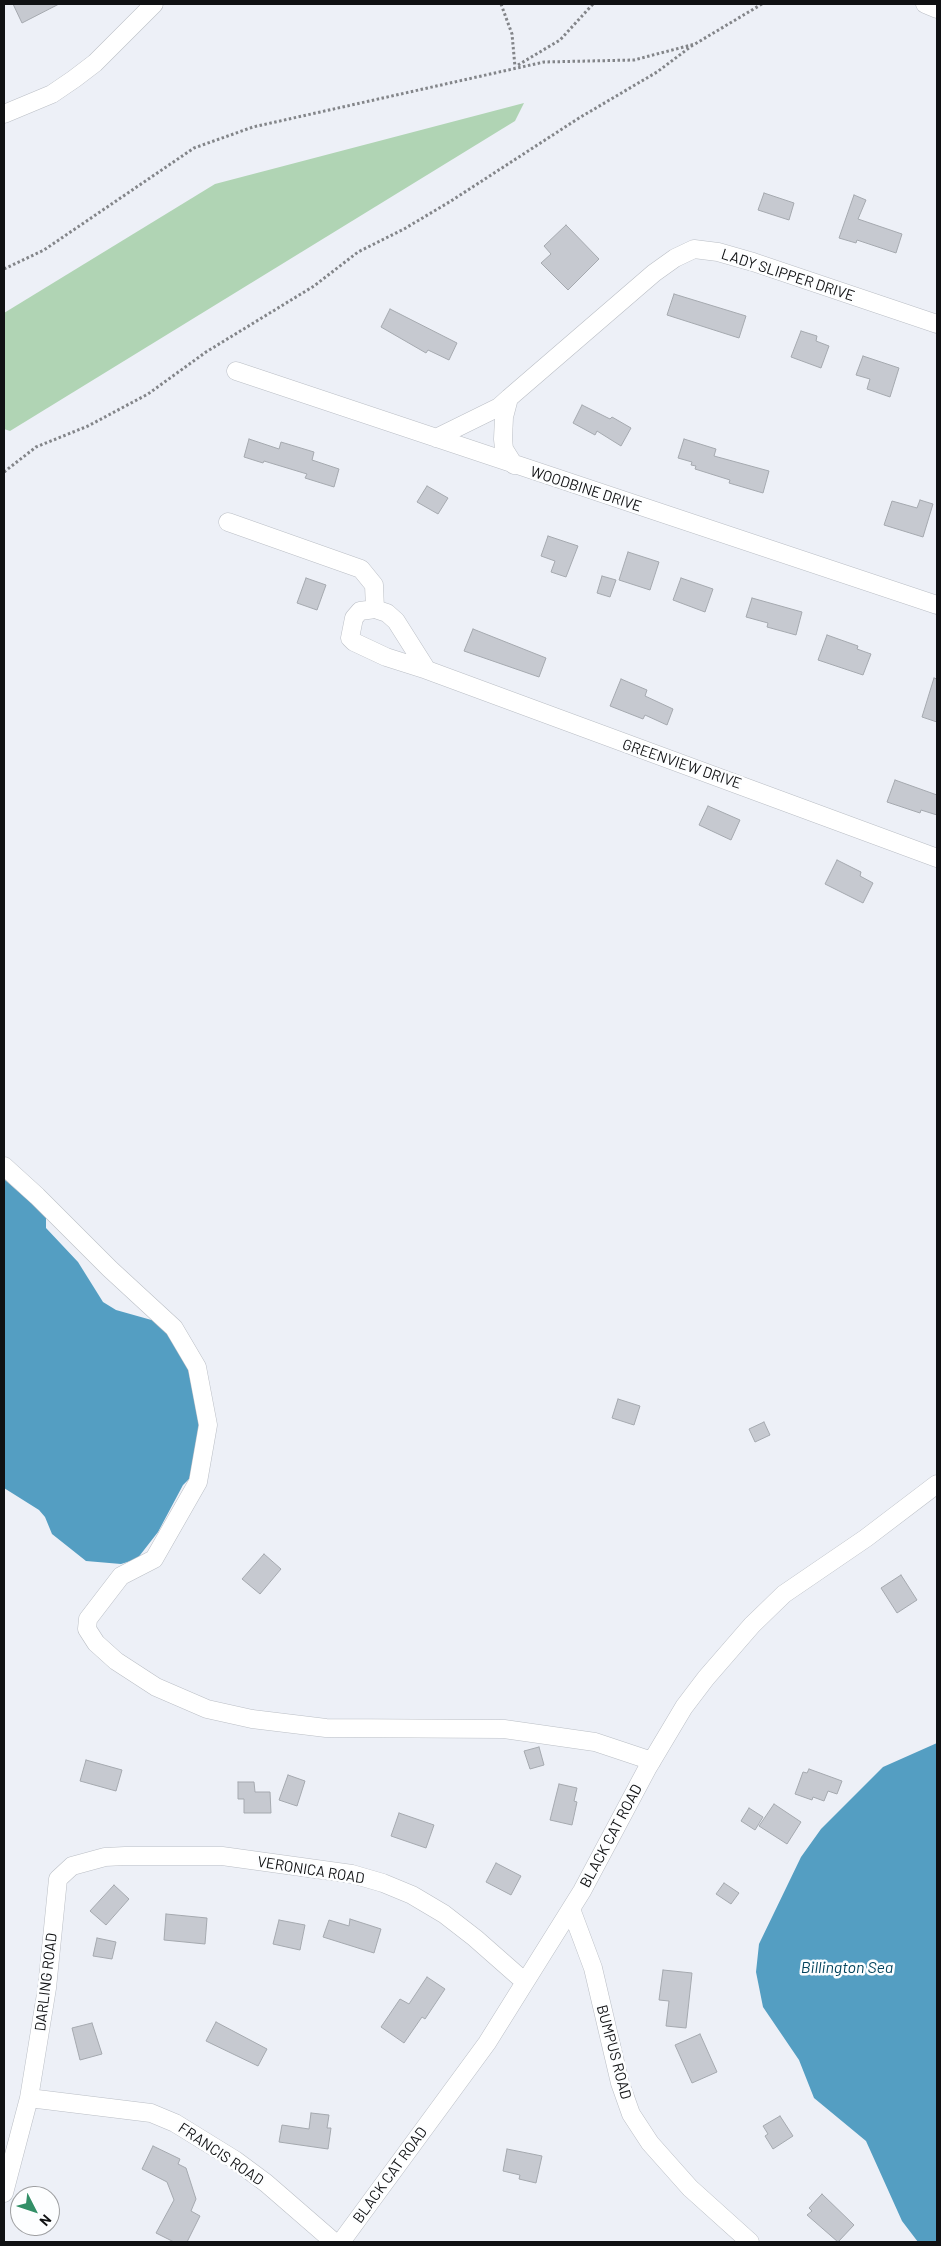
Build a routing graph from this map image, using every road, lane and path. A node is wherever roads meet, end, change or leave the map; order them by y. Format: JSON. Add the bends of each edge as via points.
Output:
{"nodes":[{"id":1,"x":154,"y":4,"type":"edge"},
{"id":2,"x":501,"y":4,"type":"edge"},
{"id":3,"x":593,"y":4,"type":"edge"},
{"id":4,"x":762,"y":4,"type":"edge"},
{"id":5,"x":925,"y":4,"type":"edge"},
{"id":6,"x":937,"y":9,"type":"edge"},
{"id":7,"x":695,"y":44,"type":"junction"},
{"id":8,"x":515,"y":67,"type":"junction"},
{"id":9,"x":4,"y":114,"type":"edge"},
{"id":10,"x":4,"y":269,"type":"edge"},
{"id":11,"x":937,"y":324,"type":"edge"},
{"id":12,"x":236,"y":371,"type":"dead end"},
{"id":13,"x":509,"y":398,"type":"junction"},
{"id":14,"x":436,"y":438,"type":"junction"},
{"id":15,"x":514,"y":465,"type":"junction"},
{"id":16,"x":4,"y":472,"type":"edge"},
{"id":17,"x":228,"y":522,"type":"dead end"},
{"id":18,"x":937,"y":605,"type":"edge"},
{"id":19,"x":375,"y":609,"type":"junction"},
{"id":20,"x":427,"y":670,"type":"junction"},
{"id":21,"x":937,"y":858,"type":"edge"},
{"id":22,"x":4,"y":1166,"type":"edge"},
{"id":23,"x":937,"y":1484,"type":"edge"},
{"id":24,"x":652,"y":1761,"type":"junction"},
{"id":25,"x":67,"y":1870,"type":"joint"},
{"id":26,"x":571,"y":1909,"type":"junction"},
{"id":27,"x":525,"y":1982,"type":"junction"},
{"id":28,"x":28,"y":2098,"type":"junction"},
{"id":29,"x":4,"y":2193,"type":"edge"},
{"id":30,"x":334,"y":2242,"type":"edge"},
{"id":31,"x":341,"y":2242,"type":"edge"},
{"id":32,"x":750,"y":2242,"type":"edge"}],
"edges":[{"from":1,"to":9,"type":"street","via":[[74,78],[52,94]]},
{"from":2,"to":8,"type":"path","via":[[512,34]]},
{"from":3,"to":8,"type":"path","via":[[560,40]]},
{"from":4,"to":7,"type":"path"},
{"from":5,"to":6,"type":"street"},
{"from":7,"to":8,"type":"path","via":[[634,60],[544,62]]},
{"from":7,"to":16,"type":"path","via":[[658,72],[579,118],[451,201],[358,252],[314,286],[206,352],[148,394],[88,426],[36,448]]},
{"from":8,"to":10,"type":"path","via":[[253,127],[194,148],[44,250]]},
{"from":11,"to":13,"type":"street","name":"LADY SLIPPER DRIVE","via":[[753,262],[694,249],[654,273]]},
{"from":12,"to":14,"type":"street","name":"WOODBINE DRIVE"},
{"from":13,"to":14,"type":"street","name":"LADY SLIPPER DRIVE"},
{"from":13,"to":15,"type":"street","via":[[502,439]]},
{"from":14,"to":15,"type":"street","name":"WOODBINE DRIVE"},
{"from":15,"to":18,"type":"street","name":"WOODBINE DRIVE"},
{"from":17,"to":19,"type":"street","via":[[361,569],[374,585]]},
{"from":19,"to":20,"type":"street","via":[[396,621]]},
{"from":19,"to":20,"type":"street","name":"GREENVIEW DRIVE","via":[[360,611],[354,618],[350,638],[386,657]]},
{"from":20,"to":21,"type":"street","name":"GREENVIEW DRIVE"},
{"from":22,"to":24,"type":"street","via":[[174,1328],[197,1367],[208,1425],[198,1482],[154,1559],[121,1576],[88,1619],[87,1630],[102,1649],[156,1687],[207,1709],[252,1719],[326,1728],[504,1730],[595,1742]]},
{"from":23,"to":24,"type":"street","name":"BLACK CAT ROAD","via":[[784,1594],[758,1619],[684,1707]]},
{"from":24,"to":26,"type":"street","name":"BLACK CAT ROAD"},
{"from":25,"to":27,"type":"street","name":"VERONICA ROAD","via":[[105,1857],[170,1855],[222,1856],[352,1874],[412,1895],[444,1914]]},
{"from":25,"to":28,"type":"street","name":"DARLING ROAD","via":[[58,1879],[54,1897],[47,1988]]},
{"from":26,"to":27,"type":"street","name":"BLACK CAT ROAD"},
{"from":26,"to":32,"type":"street","name":"BUMPUS ROAD","via":[[593,1968],[620,2083],[631,2114],[650,2143],[690,2188]]},
{"from":27,"to":31,"type":"street","name":"BLACK CAT ROAD","via":[[487,2042]]},
{"from":28,"to":29,"type":"street","name":"DARLING ROAD"},
{"from":28,"to":30,"type":"street","name":"FRANCIS ROAD","via":[[151,2114],[175,2123],[235,2160]]}]}
